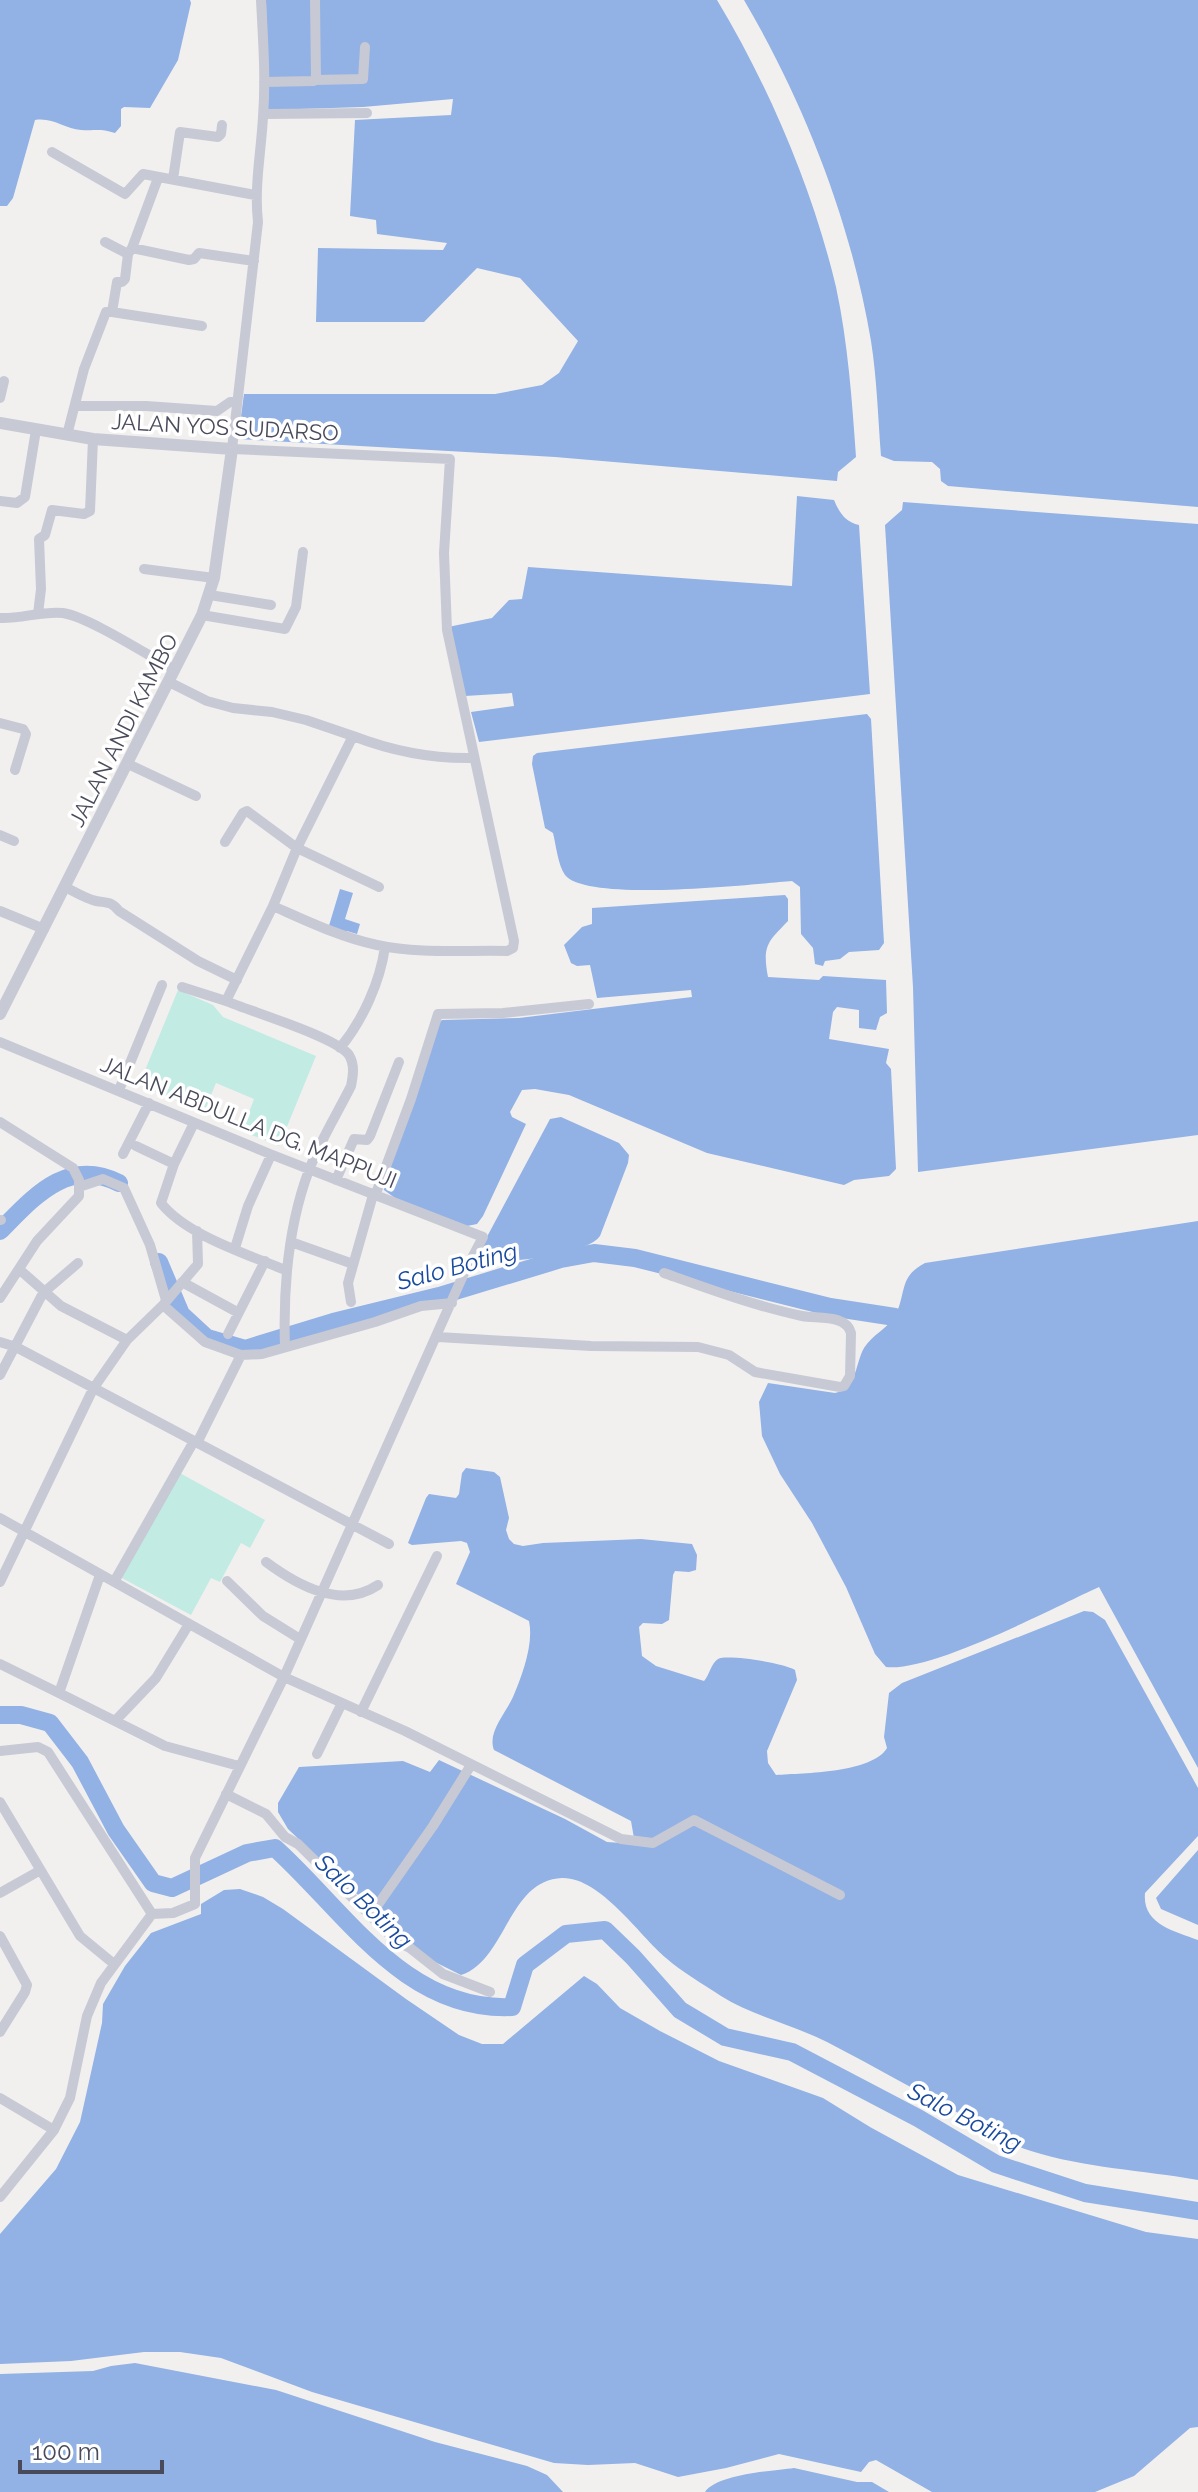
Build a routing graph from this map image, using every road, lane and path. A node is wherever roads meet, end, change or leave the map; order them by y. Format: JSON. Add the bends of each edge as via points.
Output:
{"nodes":[{"id":1,"x":261,"y":0,"type":"edge"},
{"id":2,"x":315,"y":0,"type":"edge"},
{"id":3,"x":365,"y":47,"type":"dead end"},
{"id":4,"x":315,"y":80,"type":"junction"},
{"id":5,"x":264,"y":82,"type":"junction"},
{"id":6,"x":367,"y":113,"type":"dead end"},
{"id":7,"x":264,"y":114,"type":"junction"},
{"id":8,"x":222,"y":125,"type":"dead end"},
{"id":9,"x":52,"y":152,"type":"dead end"},
{"id":10,"x":158,"y":178,"type":"junction"},
{"id":11,"x":173,"y":179,"type":"junction"},
{"id":12,"x":255,"y":195,"type":"junction"},
{"id":13,"x":105,"y":242,"type":"dead end"},
{"id":14,"x":130,"y":251,"type":"junction"},
{"id":15,"x":254,"y":261,"type":"junction"},
{"id":16,"x":112,"y":312,"type":"junction"},
{"id":17,"x":202,"y":326,"type":"dead end"},
{"id":18,"x":4,"y":381,"type":"dead end"},
{"id":19,"x":0,"y":398,"type":"edge"},
{"id":20,"x":237,"y":402,"type":"junction"},
{"id":21,"x":75,"y":406,"type":"junction"},
{"id":22,"x":0,"y":423,"type":"edge"},
{"id":23,"x":36,"y":430,"type":"junction"},
{"id":24,"x":67,"y":435,"type":"junction"},
{"id":25,"x":93,"y":439,"type":"junction"},
{"id":26,"x":232,"y":449,"type":"junction"},
{"id":27,"x":0,"y":501,"type":"edge"},
{"id":28,"x":303,"y":552,"type":"dead end"},
{"id":29,"x":144,"y":569,"type":"dead end"},
{"id":30,"x":214,"y":578,"type":"junction"},
{"id":31,"x":210,"y":595,"type":"junction"},
{"id":32,"x":271,"y":605,"type":"dead end"},
{"id":33,"x":38,"y":614,"type":"junction"},
{"id":34,"x":202,"y":615,"type":"junction"},
{"id":35,"x":0,"y":618,"type":"edge"},
{"id":36,"x":172,"y":676,"type":"junction"},
{"id":37,"x":0,"y":723,"type":"edge"},
{"id":38,"x":353,"y":736,"type":"junction"},
{"id":39,"x":474,"y":758,"type":"junction"},
{"id":40,"x":128,"y":764,"type":"junction"},
{"id":41,"x":15,"y":770,"type":"dead end"},
{"id":42,"x":196,"y":796,"type":"dead end"},
{"id":43,"x":0,"y":835,"type":"edge"},
{"id":44,"x":14,"y":841,"type":"dead end"},
{"id":45,"x":225,"y":842,"type":"dead end"},
{"id":46,"x":297,"y":848,"type":"junction"},
{"id":47,"x":65,"y":887,"type":"junction"},
{"id":48,"x":379,"y":887,"type":"dead end"},
{"id":49,"x":273,"y":906,"type":"junction"},
{"id":50,"x":0,"y":911,"type":"edge"},
{"id":51,"x":44,"y":929,"type":"junction"},
{"id":52,"x":385,"y":947,"type":"junction"},
{"id":53,"x":237,"y":980,"type":"junction"},
{"id":54,"x":162,"y":985,"type":"dead end"},
{"id":55,"x":182,"y":987,"type":"dead end"},
{"id":56,"x":226,"y":1001,"type":"junction"},
{"id":57,"x":589,"y":1004,"type":"dead end"},
{"id":58,"x":0,"y":1014,"type":"edge"},
{"id":59,"x":0,"y":1042,"type":"edge"},
{"id":60,"x":340,"y":1048,"type":"junction"},
{"id":61,"x":399,"y":1062,"type":"dead end"},
{"id":62,"x":119,"y":1090,"type":"junction"},
{"id":63,"x":149,"y":1103,"type":"junction"},
{"id":64,"x":0,"y":1122,"type":"edge"},
{"id":65,"x":194,"y":1123,"type":"junction"},
{"id":66,"x":136,"y":1146,"type":"dead end"},
{"id":67,"x":123,"y":1154,"type":"dead end"},
{"id":68,"x":271,"y":1155,"type":"junction"},
{"id":69,"x":174,"y":1164,"type":"junction"},
{"id":70,"x":309,"y":1169,"type":"junction"},
{"id":71,"x":336,"y":1180,"type":"junction"},
{"id":72,"x":79,"y":1183,"type":"junction"},
{"id":73,"x":374,"y":1196,"type":"junction"},
{"id":74,"x":197,"y":1231,"type":"junction"},
{"id":75,"x":291,"y":1242,"type":"junction"},
{"id":76,"x":235,"y":1248,"type":"junction"},
{"id":77,"x":265,"y":1261,"type":"junction"},
{"id":78,"x":78,"y":1263,"type":"dead end"},
{"id":79,"x":353,"y":1264,"type":"junction"},
{"id":80,"x":20,"y":1270,"type":"junction"},
{"id":81,"x":285,"y":1270,"type":"junction"},
{"id":82,"x":664,"y":1273,"type":"dead end"},
{"id":83,"x":180,"y":1285,"type":"junction"},
{"id":84,"x":43,"y":1293,"type":"junction"},
{"id":85,"x":0,"y":1298,"type":"edge"},
{"id":86,"x":166,"y":1301,"type":"junction"},
{"id":87,"x":452,"y":1301,"type":"junction"},
{"id":88,"x":351,"y":1302,"type":"dead end"},
{"id":89,"x":237,"y":1312,"type":"junction"},
{"id":90,"x":228,"y":1334,"type":"dead end"},
{"id":91,"x":438,"y":1337,"type":"junction"},
{"id":92,"x":127,"y":1340,"type":"junction"},
{"id":93,"x":0,"y":1342,"type":"edge"},
{"id":94,"x":285,"y":1345,"type":"junction"},
{"id":95,"x":16,"y":1347,"type":"junction"},
{"id":96,"x":241,"y":1355,"type":"junction"},
{"id":97,"x":0,"y":1375,"type":"edge"},
{"id":98,"x":93,"y":1389,"type":"junction"},
{"id":99,"x":195,"y":1442,"type":"junction"},
{"id":100,"x":0,"y":1518,"type":"edge"},
{"id":101,"x":352,"y":1526,"type":"junction"},
{"id":102,"x":25,"y":1531,"type":"junction"},
{"id":103,"x":389,"y":1544,"type":"dead end"},
{"id":104,"x":437,"y":1556,"type":"dead end"},
{"id":105,"x":266,"y":1562,"type":"dead end"},
{"id":106,"x":100,"y":1575,"type":"junction"},
{"id":107,"x":227,"y":1581,"type":"dead end"},
{"id":108,"x":0,"y":1582,"type":"edge"},
{"id":109,"x":114,"y":1582,"type":"junction"},
{"id":110,"x":378,"y":1585,"type":"dead end"},
{"id":111,"x":320,"y":1592,"type":"junction"},
{"id":112,"x":189,"y":1624,"type":"junction"},
{"id":113,"x":300,"y":1639,"type":"junction"},
{"id":114,"x":0,"y":1664,"type":"edge"},
{"id":115,"x":284,"y":1677,"type":"junction"},
{"id":116,"x":59,"y":1693,"type":"junction"},
{"id":117,"x":342,"y":1703,"type":"junction"},
{"id":118,"x":361,"y":1712,"type":"junction"},
{"id":119,"x":115,"y":1721,"type":"junction"},
{"id":120,"x":0,"y":1751,"type":"edge"},
{"id":121,"x":317,"y":1754,"type":"dead end"},
{"id":122,"x":471,"y":1765,"type":"junction"},
{"id":123,"x":239,"y":1766,"type":"junction"},
{"id":124,"x":226,"y":1794,"type":"junction"},
{"id":125,"x":0,"y":1802,"type":"edge"},
{"id":126,"x":39,"y":1871,"type":"junction"},
{"id":127,"x":0,"y":1893,"type":"edge"},
{"id":128,"x":840,"y":1895,"type":"dead end"},
{"id":129,"x":152,"y":1914,"type":"junction"},
{"id":130,"x":370,"y":1916,"type":"junction"},
{"id":131,"x":0,"y":1936,"type":"edge"},
{"id":132,"x":114,"y":1964,"type":"junction"},
{"id":133,"x":490,"y":1992,"type":"dead end"},
{"id":134,"x":0,"y":2032,"type":"edge"},
{"id":135,"x":0,"y":2098,"type":"edge"},
{"id":136,"x":54,"y":2130,"type":"junction"},
{"id":137,"x":0,"y":2197,"type":"edge"}],
"edges":[{"from":1,"to":5,"type":"street"},
{"from":2,"to":4,"type":"street"},
{"from":3,"to":4,"type":"street","via":[[363,79]]},
{"from":4,"to":5,"type":"street"},
{"from":5,"to":7,"type":"street"},
{"from":6,"to":7,"type":"street"},
{"from":7,"to":12,"type":"street"},
{"from":8,"to":11,"type":"street","via":[[218,137],[180,132]]},
{"from":9,"to":10,"type":"street","via":[[125,194],[140,174]]},
{"from":10,"to":11,"type":"street"},
{"from":10,"to":14,"type":"street"},
{"from":11,"to":12,"type":"street"},
{"from":12,"to":15,"type":"street"},
{"from":13,"to":14,"type":"street"},
{"from":14,"to":15,"type":"street","via":[[189,260],[199,253]]},
{"from":14,"to":16,"type":"street"},
{"from":15,"to":20,"type":"street"},
{"from":16,"to":17,"type":"street"},
{"from":16,"to":21,"type":"street","via":[[106,312]]},
{"from":18,"to":19,"type":"street"},
{"from":20,"to":21,"type":"street","via":[[217,411]]},
{"from":20,"to":26,"type":"street"},
{"from":21,"to":24,"type":"street"},
{"from":22,"to":23,"type":"street","name":"JALAN YOS SUDARSO"},
{"from":23,"to":24,"type":"street","name":"JALAN YOS SUDARSO"},
{"from":23,"to":27,"type":"street","via":[[25,497],[17,503]]},
{"from":24,"to":25,"type":"street","name":"JALAN YOS SUDARSO"},
{"from":25,"to":26,"type":"street","name":"JALAN YOS SUDARSO"},
{"from":25,"to":33,"type":"street","via":[[90,511],[52,510],[45,537],[39,539]]},
{"from":26,"to":30,"type":"street","name":"JALAN ANDI KAMBO"},
{"from":26,"to":39,"type":"street","name":"JALAN YOS SUDARSO","via":[[450,459],[444,553],[447,630]]},
{"from":28,"to":34,"type":"street","via":[[296,607],[285,629]]},
{"from":29,"to":30,"type":"street"},
{"from":30,"to":31,"type":"street","name":"JALAN ANDI KAMBO"},
{"from":31,"to":32,"type":"street"},
{"from":31,"to":34,"type":"street","name":"JALAN ANDI KAMBO"},
{"from":33,"to":35,"type":"street"},
{"from":33,"to":36,"type":"street","via":[[77,617]]},
{"from":34,"to":36,"type":"street","name":"JALAN ANDI KAMBO"},
{"from":36,"to":38,"type":"street","via":[[207,701],[306,720]]},
{"from":36,"to":40,"type":"street","name":"JALAN ANDI KAMBO"},
{"from":37,"to":41,"type":"street","via":[[26,734]]},
{"from":38,"to":39,"type":"street","via":[[410,753]]},
{"from":38,"to":46,"type":"street"},
{"from":39,"to":52,"type":"street","via":[[513,948]]},
{"from":40,"to":42,"type":"street"},
{"from":40,"to":47,"type":"street","name":"JALAN ANDI KAMBO"},
{"from":43,"to":44,"type":"street"},
{"from":45,"to":46,"type":"street","via":[[247,811]]},
{"from":46,"to":48,"type":"street"},
{"from":46,"to":49,"type":"street"},
{"from":47,"to":51,"type":"street","name":"JALAN ANDI KAMBO"},
{"from":47,"to":53,"type":"street","via":[[114,904],[198,961]]},
{"from":49,"to":52,"type":"street","via":[[340,935]]},
{"from":49,"to":53,"type":"street"},
{"from":50,"to":51,"type":"street"},
{"from":51,"to":58,"type":"street","name":"JALAN ANDI KAMBO"},
{"from":52,"to":60,"type":"street","via":[[357,1026]]},
{"from":53,"to":56,"type":"street"},
{"from":54,"to":62,"type":"street"},
{"from":55,"to":56,"type":"street"},
{"from":56,"to":60,"type":"street"},
{"from":57,"to":73,"type":"street","via":[[438,1014]]},
{"from":59,"to":62,"type":"street","name":"JALAN ABDULLA DG. MAPPUJI"},
{"from":60,"to":70,"type":"street","via":[[352,1063],[351,1086]]},
{"from":61,"to":71,"type":"street","via":[[370,1136],[354,1139]]},
{"from":62,"to":63,"type":"street","name":"JALAN ABDULLA DG. MAPPUJI"},
{"from":63,"to":65,"type":"street","name":"JALAN ABDULLA DG. MAPPUJI"},
{"from":63,"to":67,"type":"street"},
{"from":64,"to":72,"type":"street","via":[[73,1168]]},
{"from":65,"to":68,"type":"street","name":"JALAN ABDULLA DG. MAPPUJI"},
{"from":65,"to":69,"type":"street"},
{"from":66,"to":69,"type":"street"},
{"from":68,"to":70,"type":"street","name":"JALAN ABDULLA DG. MAPPUJI"},
{"from":68,"to":76,"type":"street"},
{"from":69,"to":74,"type":"street","via":[[161,1203]]},
{"from":70,"to":71,"type":"street","name":"JALAN ABDULLA DG. MAPPUJI"},
{"from":70,"to":75,"type":"street"},
{"from":71,"to":73,"type":"street","name":"JALAN ABDULLA DG. MAPPUJI"},
{"from":72,"to":80,"type":"street","via":[[79,1196],[37,1241]]},
{"from":72,"to":86,"type":"street","via":[[103,1179],[124,1188],[150,1245]]},
{"from":73,"to":79,"type":"street"},
{"from":73,"to":87,"type":"street","name":"JALAN ABDULLA DG. MAPPUJI","via":[[483,1237]]},
{"from":74,"to":76,"type":"street"},
{"from":74,"to":83,"type":"street","via":[[199,1261]]},
{"from":75,"to":79,"type":"street"},
{"from":75,"to":81,"type":"street"},
{"from":76,"to":77,"type":"street"},
{"from":77,"to":81,"type":"street"},
{"from":77,"to":89,"type":"street"},
{"from":78,"to":84,"type":"street"},
{"from":79,"to":88,"type":"street"},
{"from":80,"to":84,"type":"street"},
{"from":80,"to":85,"type":"street"},
{"from":81,"to":94,"type":"street"},
{"from":82,"to":91,"type":"street","via":[[783,1312],[842,1321],[851,1333],[847,1382],[840,1387],[755,1372],[729,1355],[698,1347]]},
{"from":83,"to":86,"type":"street"},
{"from":83,"to":89,"type":"street"},
{"from":84,"to":92,"type":"street"},
{"from":84,"to":95,"type":"street"},
{"from":86,"to":92,"type":"street"},
{"from":86,"to":96,"type":"street","via":[[205,1342]]},
{"from":87,"to":91,"type":"street"},
{"from":87,"to":94,"type":"street"},
{"from":89,"to":90,"type":"street"},
{"from":91,"to":101,"type":"street"},
{"from":92,"to":98,"type":"street"},
{"from":93,"to":95,"type":"street"},
{"from":94,"to":96,"type":"street"},
{"from":95,"to":97,"type":"street"},
{"from":95,"to":98,"type":"street"},
{"from":96,"to":99,"type":"street"},
{"from":98,"to":99,"type":"street"},
{"from":98,"to":102,"type":"street"},
{"from":99,"to":101,"type":"street"},
{"from":99,"to":109,"type":"street"},
{"from":100,"to":102,"type":"street"},
{"from":101,"to":103,"type":"street"},
{"from":101,"to":111,"type":"street"},
{"from":102,"to":106,"type":"street"},
{"from":102,"to":108,"type":"street"},
{"from":104,"to":118,"type":"street"},
{"from":105,"to":111,"type":"street"},
{"from":106,"to":109,"type":"street"},
{"from":106,"to":116,"type":"street"},
{"from":107,"to":113,"type":"street","via":[[263,1616]]},
{"from":109,"to":112,"type":"street"},
{"from":110,"to":111,"type":"street","via":[[359,1594]]},
{"from":111,"to":113,"type":"street"},
{"from":112,"to":115,"type":"street"},
{"from":112,"to":119,"type":"street","via":[[156,1678]]},
{"from":113,"to":115,"type":"street"},
{"from":114,"to":116,"type":"street"},
{"from":115,"to":117,"type":"street"},
{"from":115,"to":123,"type":"street"},
{"from":116,"to":119,"type":"street"},
{"from":117,"to":118,"type":"street"},
{"from":117,"to":121,"type":"street"},
{"from":118,"to":122,"type":"street"},
{"from":119,"to":123,"type":"street","via":[[183,1753]]},
{"from":120,"to":129,"type":"street","via":[[38,1747],[48,1752]]},
{"from":122,"to":128,"type":"street","via":[[621,1839],[653,1843],[694,1820]]},
{"from":122,"to":130,"type":"street"},
{"from":123,"to":124,"type":"street"},
{"from":124,"to":129,"type":"street","via":[[193,1862],[195,1904],[187,1910]]},
{"from":124,"to":130,"type":"street","via":[[266,1814]]},
{"from":125,"to":126,"type":"street"},
{"from":126,"to":127,"type":"street"},
{"from":126,"to":132,"type":"street","via":[[80,1936]]},
{"from":129,"to":132,"type":"street"},
{"from":130,"to":133,"type":"street","via":[[436,1970]]},
{"from":131,"to":134,"type":"street","via":[[27,1985]]},
{"from":132,"to":136,"type":"street","via":[[87,2016],[70,2098]]},
{"from":135,"to":136,"type":"street"},
{"from":136,"to":137,"type":"street"}]}
